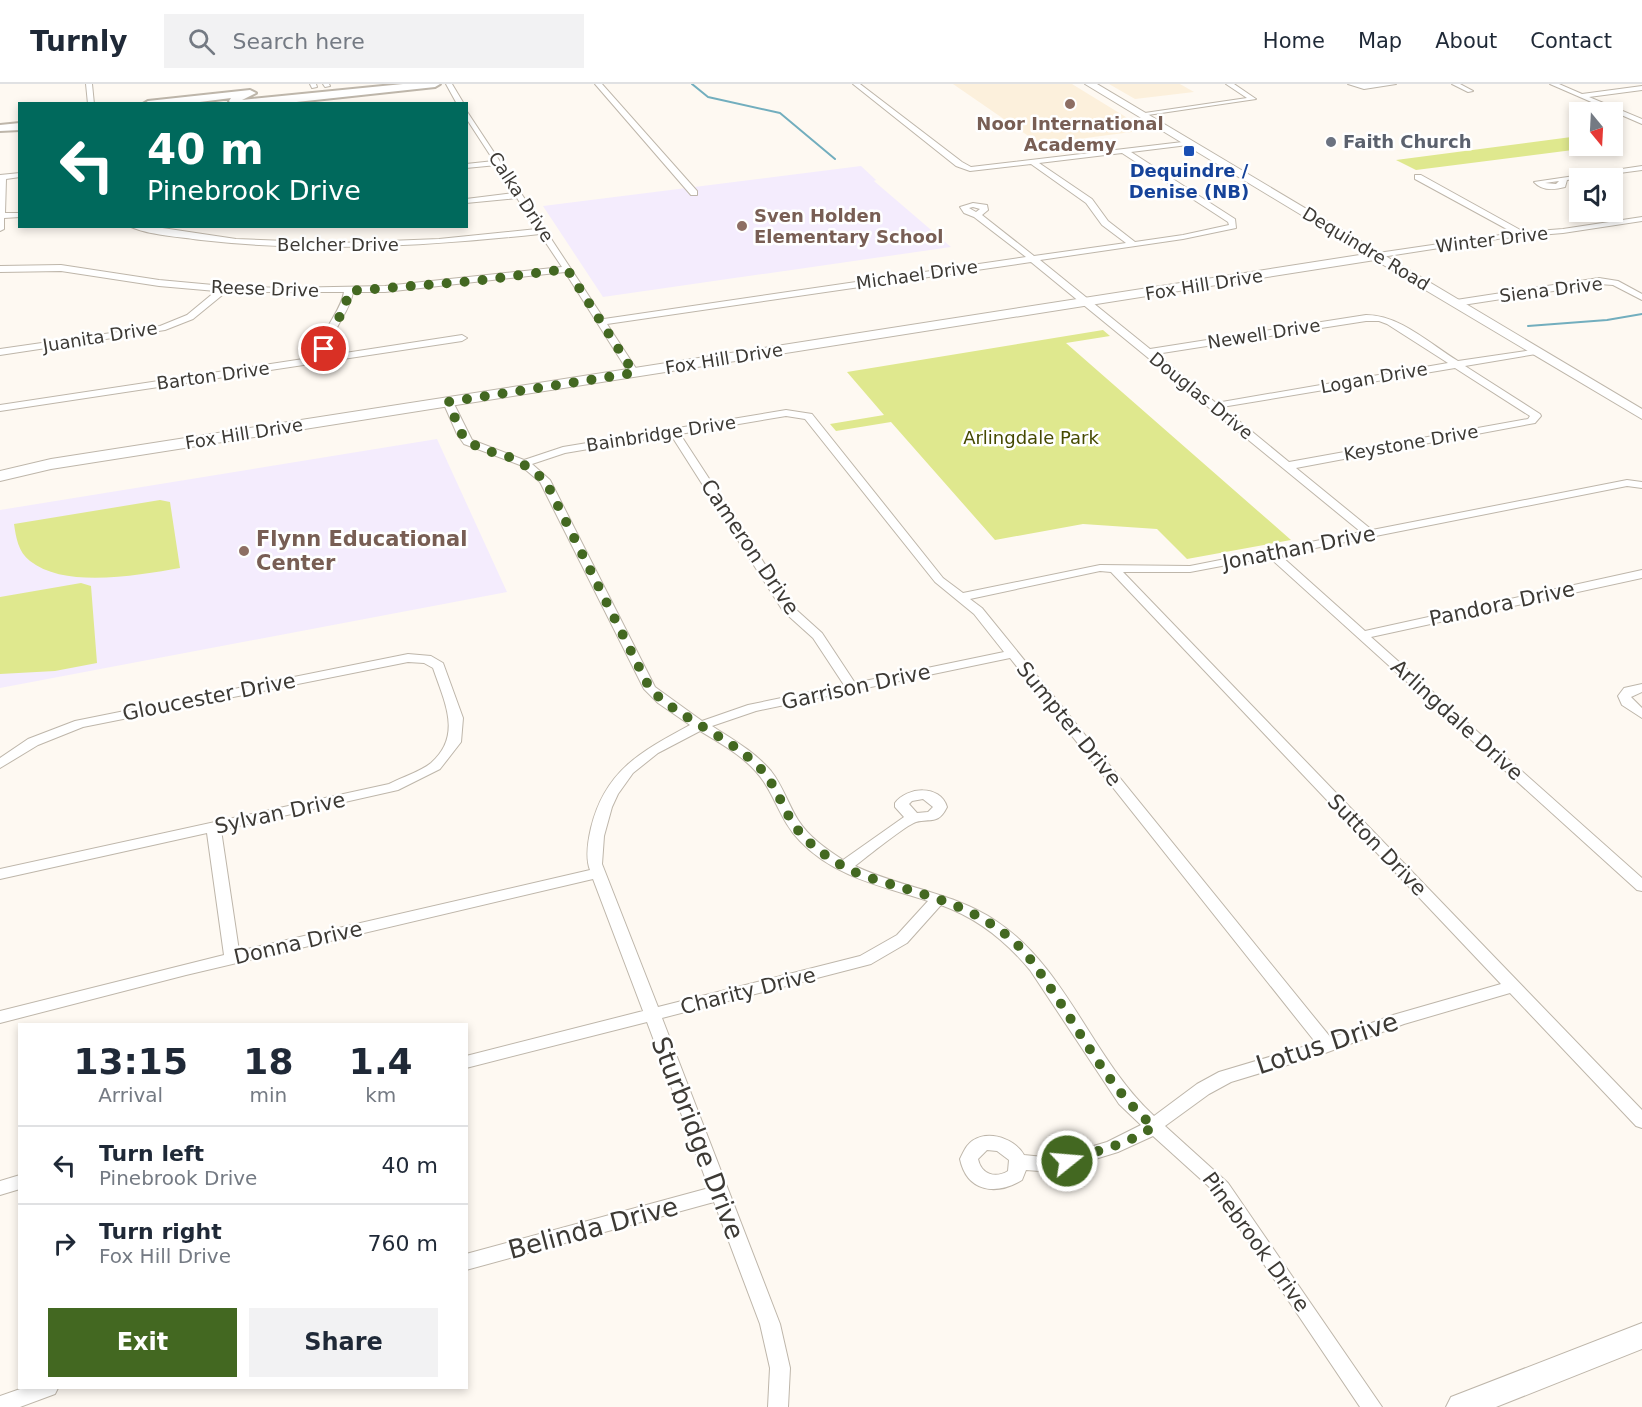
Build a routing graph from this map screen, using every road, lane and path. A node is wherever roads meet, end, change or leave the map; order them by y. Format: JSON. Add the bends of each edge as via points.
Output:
{"nodes":[{"id":1,"x":89,"y":84,"type":"edge"},
{"id":2,"x":344,"y":84,"type":"edge"},
{"id":3,"x":435,"y":84,"type":"edge"},
{"id":4,"x":448,"y":84,"type":"edge"},
{"id":5,"x":598,"y":84,"type":"edge"},
{"id":6,"x":856,"y":84,"type":"edge"},
{"id":7,"x":1090,"y":84,"type":"edge"},
{"id":8,"x":1229,"y":84,"type":"edge"},
{"id":9,"x":1351,"y":84,"type":"edge"},
{"id":10,"x":1393,"y":84,"type":"edge"},
{"id":11,"x":1455,"y":84,"type":"edge"},
{"id":12,"x":1553,"y":84,"type":"edge"},
{"id":13,"x":326,"y":85,"type":"edge"},
{"id":14,"x":1642,"y":88,"type":"edge"},
{"id":15,"x":1470,"y":91,"type":"dead end"},
{"id":16,"x":315,"y":93,"type":"edge"},
{"id":17,"x":1580,"y":96,"type":"junction"},
{"id":18,"x":242,"y":99,"type":"edge"},
{"id":19,"x":91,"y":102,"type":"edge"},
{"id":20,"x":171,"y":102,"type":"edge"},
{"id":21,"x":460,"y":102,"type":"edge"},
{"id":22,"x":1141,"y":114,"type":"junction"},
{"id":23,"x":468,"y":115,"type":"edge"},
{"id":24,"x":18,"y":116,"type":"edge"},
{"id":25,"x":0,"y":118,"type":"edge"},
{"id":26,"x":1642,"y":122,"type":"edge"},
{"id":27,"x":18,"y":126,"type":"edge"},
{"id":28,"x":0,"y":128,"type":"edge"},
{"id":29,"x":480,"y":133,"type":"junction"},
{"id":30,"x":468,"y":134,"type":"edge"},
{"id":31,"x":1188,"y":143,"type":"junction"},
{"id":32,"x":1124,"y":151,"type":"junction"},
{"id":33,"x":1033,"y":162,"type":"junction"},
{"id":34,"x":499,"y":163,"type":"junction"},
{"id":35,"x":468,"y":166,"type":"edge"},
{"id":36,"x":1642,"y":168,"type":"edge"},
{"id":37,"x":18,"y":175,"type":"edge"},
{"id":38,"x":1,"y":177,"type":"edge"},
{"id":39,"x":1418,"y":177,"type":"dead end"},
{"id":40,"x":1564,"y":179,"type":"dead end"},
{"id":41,"x":694,"y":193,"type":"dead end"},
{"id":42,"x":520,"y":195,"type":"junction"},
{"id":43,"x":468,"y":201,"type":"edge"},
{"id":44,"x":18,"y":215,"type":"edge"},
{"id":45,"x":977,"y":215,"type":"dead end"},
{"id":46,"x":1,"y":216,"type":"edge"},
{"id":47,"x":1642,"y":219,"type":"edge"},
{"id":48,"x":1626,"y":222,"type":"junction"},
{"id":49,"x":145,"y":228,"type":"edge"},
{"id":50,"x":1642,"y":229,"type":"edge"},
{"id":51,"x":0,"y":230,"type":"edge"},
{"id":52,"x":543,"y":231,"type":"junction"},
{"id":53,"x":1522,"y":234,"type":"junction"},
{"id":54,"x":1133,"y":244,"type":"junction"},
{"id":55,"x":1378,"y":256,"type":"junction"},
{"id":56,"x":1032,"y":259,"type":"junction"},
{"id":57,"x":0,"y":269,"type":"edge"},
{"id":58,"x":567,"y":269,"type":"junction"},
{"id":59,"x":224,"y":289,"type":"junction"},
{"id":60,"x":349,"y":291,"type":"junction"},
{"id":61,"x":1642,"y":297,"type":"edge"},
{"id":62,"x":1088,"y":303,"type":"junction"},
{"id":63,"x":1456,"y":303,"type":"junction"},
{"id":64,"x":601,"y":322,"type":"junction"},
{"id":65,"x":462,"y":338,"type":"dead end"},
{"id":66,"x":1536,"y":351,"type":"junction"},
{"id":67,"x":0,"y":352,"type":"edge"},
{"id":68,"x":1148,"y":352,"type":"junction"},
{"id":69,"x":328,"y":359,"type":"junction"},
{"id":70,"x":1456,"y":365,"type":"junction"},
{"id":71,"x":634,"y":373,"type":"junction"},
{"id":72,"x":448,"y":402,"type":"junction"},
{"id":73,"x":1213,"y":406,"type":"junction"},
{"id":74,"x":0,"y":408,"type":"edge"},
{"id":75,"x":800,"y":413,"type":"joint"},
{"id":76,"x":1642,"y":415,"type":"edge"},
{"id":77,"x":674,"y":432,"type":"junction"},
{"id":78,"x":524,"y":463,"type":"junction"},
{"id":79,"x":1287,"y":466,"type":"junction"},
{"id":80,"x":0,"y":476,"type":"edge"},
{"id":81,"x":1640,"y":485,"type":"edge"},
{"id":82,"x":1370,"y":534,"type":"junction"},
{"id":83,"x":1272,"y":554,"type":"junction"},
{"id":84,"x":1115,"y":567,"type":"junction"},
{"id":85,"x":1642,"y":574,"type":"edge"},
{"id":86,"x":961,"y":597,"type":"junction"},
{"id":87,"x":1362,"y":635,"type":"junction"},
{"id":88,"x":1013,"y":654,"type":"junction"},
{"id":89,"x":427,"y":659,"type":"joint"},
{"id":90,"x":852,"y":688,"type":"junction"},
{"id":91,"x":1642,"y":688,"type":"edge"},
{"id":92,"x":1642,"y":714,"type":"edge"},
{"id":93,"x":701,"y":726,"type":"junction"},
{"id":94,"x":0,"y":764,"type":"edge"},
{"id":95,"x":913,"y":817,"type":"dead end"},
{"id":96,"x":213,"y":827,"type":"junction"},
{"id":97,"x":843,"y":867,"type":"junction"},
{"id":98,"x":597,"y":873,"type":"junction"},
{"id":99,"x":0,"y":874,"type":"edge"},
{"id":100,"x":1642,"y":886,"type":"edge"},
{"id":101,"x":938,"y":899,"type":"junction"},
{"id":102,"x":232,"y":958,"type":"junction"},
{"id":103,"x":1513,"y":986,"type":"junction"},
{"id":104,"x":651,"y":1016,"type":"junction"},
{"id":105,"x":0,"y":1017,"type":"edge"},
{"id":106,"x":1328,"y":1046,"type":"junction"},
{"id":107,"x":468,"y":1062,"type":"edge"},
{"id":108,"x":1642,"y":1121,"type":"edge"},
{"id":109,"x":1154,"y":1127,"type":"junction"},
{"id":110,"x":1019,"y":1162,"type":"dead end"},
{"id":111,"x":18,"y":1183,"type":"edge"},
{"id":112,"x":0,"y":1188,"type":"edge"},
{"id":113,"x":719,"y":1193,"type":"junction"},
{"id":114,"x":468,"y":1261,"type":"edge"},
{"id":115,"x":1642,"y":1336,"type":"edge"},
{"id":116,"x":45,"y":1389,"type":"edge"},
{"id":117,"x":0,"y":1405,"type":"edge"},
{"id":118,"x":778,"y":1407,"type":"edge"},
{"id":119,"x":1372,"y":1407,"type":"edge"},
{"id":120,"x":1461,"y":1407,"type":"edge"}],
"edges":[{"from":1,"to":19,"type":"street"},
{"from":2,"to":13,"type":"main road"},
{"from":3,"to":16,"type":"main road"},
{"from":4,"to":21,"type":"street"},
{"from":5,"to":41,"type":"street"},
{"from":6,"to":33,"type":"street","via":[[970,169]]},
{"from":7,"to":22,"type":"street","name":"Dequindre Road"},
{"from":8,"to":22,"type":"street","via":[[1253,99]]},
{"from":9,"to":10,"type":"street"},
{"from":11,"to":15,"type":"street"},
{"from":12,"to":17,"type":"street"},
{"from":13,"to":16,"type":"main road"},
{"from":14,"to":17,"type":"street"},
{"from":16,"to":18,"type":"main road"},
{"from":17,"to":26,"type":"street"},
{"from":18,"to":20,"type":"main road"},
{"from":22,"to":31,"type":"street","name":"Dequindre Road"},
{"from":23,"to":29,"type":"street","name":"Calka Drive"},
{"from":24,"to":25,"type":"main road"},
{"from":27,"to":28,"type":"main road"},
{"from":29,"to":30,"type":"street"},
{"from":29,"to":34,"type":"street","name":"Calka Drive"},
{"from":31,"to":32,"type":"street"},
{"from":31,"to":55,"type":"street","name":"Dequindre Road"},
{"from":32,"to":33,"type":"street"},
{"from":32,"to":54,"type":"street","name":"Michael Drive","via":[[1232,221],[1233,226]]},
{"from":33,"to":54,"type":"street","via":[[1089,201],[1105,223]]},
{"from":34,"to":35,"type":"street"},
{"from":34,"to":42,"type":"street","name":"Calka Drive"},
{"from":36,"to":40,"type":"street"},
{"from":37,"to":38,"type":"street"},
{"from":38,"to":46,"type":"street"},
{"from":39,"to":53,"type":"street"},
{"from":42,"to":43,"type":"street"},
{"from":42,"to":52,"type":"street","name":"Calka Drive"},
{"from":44,"to":46,"type":"street"},
{"from":45,"to":56,"type":"street","name":"Douglas Drive"},
{"from":46,"to":51,"type":"street"},
{"from":47,"to":48,"type":"street","name":"Winter Drive"},
{"from":48,"to":50,"type":"street"},
{"from":48,"to":53,"type":"street","name":"Winter Drive"},
{"from":49,"to":52,"type":"street","name":"Belcher Drive","via":[[237,243],[330,247],[429,244]]},
{"from":52,"to":58,"type":"street","name":"Calka Drive"},
{"from":53,"to":55,"type":"street","name":"Winter Drive"},
{"from":54,"to":56,"type":"street","name":"Michael Drive"},
{"from":55,"to":62,"type":"street","name":"Fox Hill Drive"},
{"from":55,"to":63,"type":"street","name":"Dequindre Road"},
{"from":56,"to":62,"type":"street","name":"Douglas Drive"},
{"from":56,"to":64,"type":"street","name":"Michael Drive"},
{"from":57,"to":59,"type":"street","name":"Reese Drive","via":[[61,268]]},
{"from":58,"to":60,"type":"street","name":"Reese Drive"},
{"from":58,"to":64,"type":"street","name":"Calka Drive"},
{"from":59,"to":60,"type":"street","name":"Reese Drive"},
{"from":59,"to":67,"type":"street","name":"Juanita Drive","via":[[190,317],[162,328]]},
{"from":60,"to":69,"type":"street","via":[[344,310],[327,336],[324,349]]},
{"from":61,"to":63,"type":"street","name":"Siena Drive","via":[[1615,283],[1599,281]]},
{"from":62,"to":68,"type":"street","name":"Douglas Drive"},
{"from":62,"to":71,"type":"street","name":"Fox Hill Drive"},
{"from":63,"to":66,"type":"street","name":"Dequindre Road"},
{"from":64,"to":71,"type":"street","name":"Calka Drive"},
{"from":65,"to":69,"type":"street","name":"Barton Drive"},
{"from":66,"to":70,"type":"street","name":"Logan Drive"},
{"from":66,"to":76,"type":"street","name":"Dequindre Road"},
{"from":68,"to":70,"type":"street","name":"Newell Drive","via":[[1380,318]]},
{"from":68,"to":73,"type":"street","name":"Douglas Drive"},
{"from":69,"to":74,"type":"street","name":"Barton Drive"},
{"from":70,"to":73,"type":"street","name":"Logan Drive"},
{"from":70,"to":79,"type":"street","name":"Keystone Drive","via":[[1536,418]]},
{"from":71,"to":72,"type":"street","name":"Fox Hill Drive"},
{"from":72,"to":78,"type":"street","name":"Pinebrook Drive","via":[[468,442]]},
{"from":72,"to":80,"type":"street","name":"Fox Hill Drive","via":[[51,464]]},
{"from":73,"to":79,"type":"street","name":"Douglas Drive"},
{"from":75,"to":77,"type":"street","name":"Bainbridge Drive"},
{"from":75,"to":86,"type":"street","name":"Sumpter Drive","via":[[812,419],[939,580]]},
{"from":77,"to":78,"type":"street","name":"Bainbridge Drive","via":[[564,450]]},
{"from":77,"to":90,"type":"street","name":"Cameron Drive","via":[[787,608],[818,636]]},
{"from":78,"to":93,"type":"street","name":"Pinebrook Drive","via":[[549,485],[650,689]]},
{"from":79,"to":82,"type":"street","name":"Douglas Drive"},
{"from":81,"to":82,"type":"street","name":"Jonathan Drive","via":[[1627,483]]},
{"from":82,"to":83,"type":"street","name":"Jonathan Drive"},
{"from":83,"to":84,"type":"street","name":"Jonathan Drive","via":[[1180,571]]},
{"from":83,"to":87,"type":"street","name":"Arlingdale Drive"},
{"from":84,"to":86,"type":"street","name":"Jonathan Drive"},
{"from":84,"to":103,"type":"street","name":"Sutton Drive"},
{"from":85,"to":87,"type":"street","name":"Pandora Drive"},
{"from":86,"to":88,"type":"street","name":"Sumpter Drive","via":[[978,611]]},
{"from":87,"to":100,"type":"street","name":"Arlingdale Drive"},
{"from":88,"to":90,"type":"street","name":"Garrison Drive"},
{"from":88,"to":106,"type":"street","name":"Sumpter Drive"},
{"from":89,"to":94,"type":"street","name":"Gloucester Drive","via":[[395,660],[99,719],[50,734]]},
{"from":89,"to":96,"type":"street","name":"Sylvan Drive","via":[[441,671],[457,724],[450,750],[435,766],[393,788]]},
{"from":90,"to":93,"type":"street","name":"Garrison Drive","via":[[740,711]]},
{"from":91,"to":92,"type":"street","via":[[1624,696]]},
{"from":93,"to":97,"type":"street","name":"Pinebrook Drive","via":[[763,770],[803,836]]},
{"from":93,"to":98,"type":"street","name":"Garrison Drive","via":[[639,760],[620,781],[596,833]]},
{"from":95,"to":97,"type":"street"},
{"from":96,"to":99,"type":"street","name":"Sylvan Drive"},
{"from":96,"to":102,"type":"street"},
{"from":97,"to":101,"type":"street","name":"Pinebrook Drive"},
{"from":98,"to":102,"type":"street","name":"Donna Drive"},
{"from":98,"to":104,"type":"street","name":"Sturbridge Drive"},
{"from":101,"to":104,"type":"street","name":"Charity Drive","via":[[902,939],[865,960]]},
{"from":101,"to":109,"type":"street","name":"Pinebrook Drive","via":[[982,918],[1021,948],[1111,1081]]},
{"from":102,"to":105,"type":"street","name":"Donna Drive"},
{"from":103,"to":106,"type":"street","name":"Lotus Drive","via":[[1399,1019]]},
{"from":103,"to":108,"type":"street","name":"Sutton Drive"},
{"from":104,"to":107,"type":"street","name":"Charity Drive"},
{"from":104,"to":113,"type":"street","name":"Sturbridge Drive"},
{"from":106,"to":109,"type":"street","name":"Lotus Drive","via":[[1225,1077]]},
{"from":109,"to":110,"type":"street","name":"Lotus Drive","via":[[1119,1144],[1053,1165]]},
{"from":109,"to":119,"type":"street","name":"Pinebrook Drive","via":[[1222,1188]]},
{"from":111,"to":112,"type":"street"},
{"from":113,"to":114,"type":"street","name":"Belinda Drive"},
{"from":113,"to":118,"type":"street","name":"Sturbridge Drive","via":[[777,1347],[781,1376]]},
{"from":115,"to":120,"type":"street"},
{"from":116,"to":117,"type":"street"}]}
